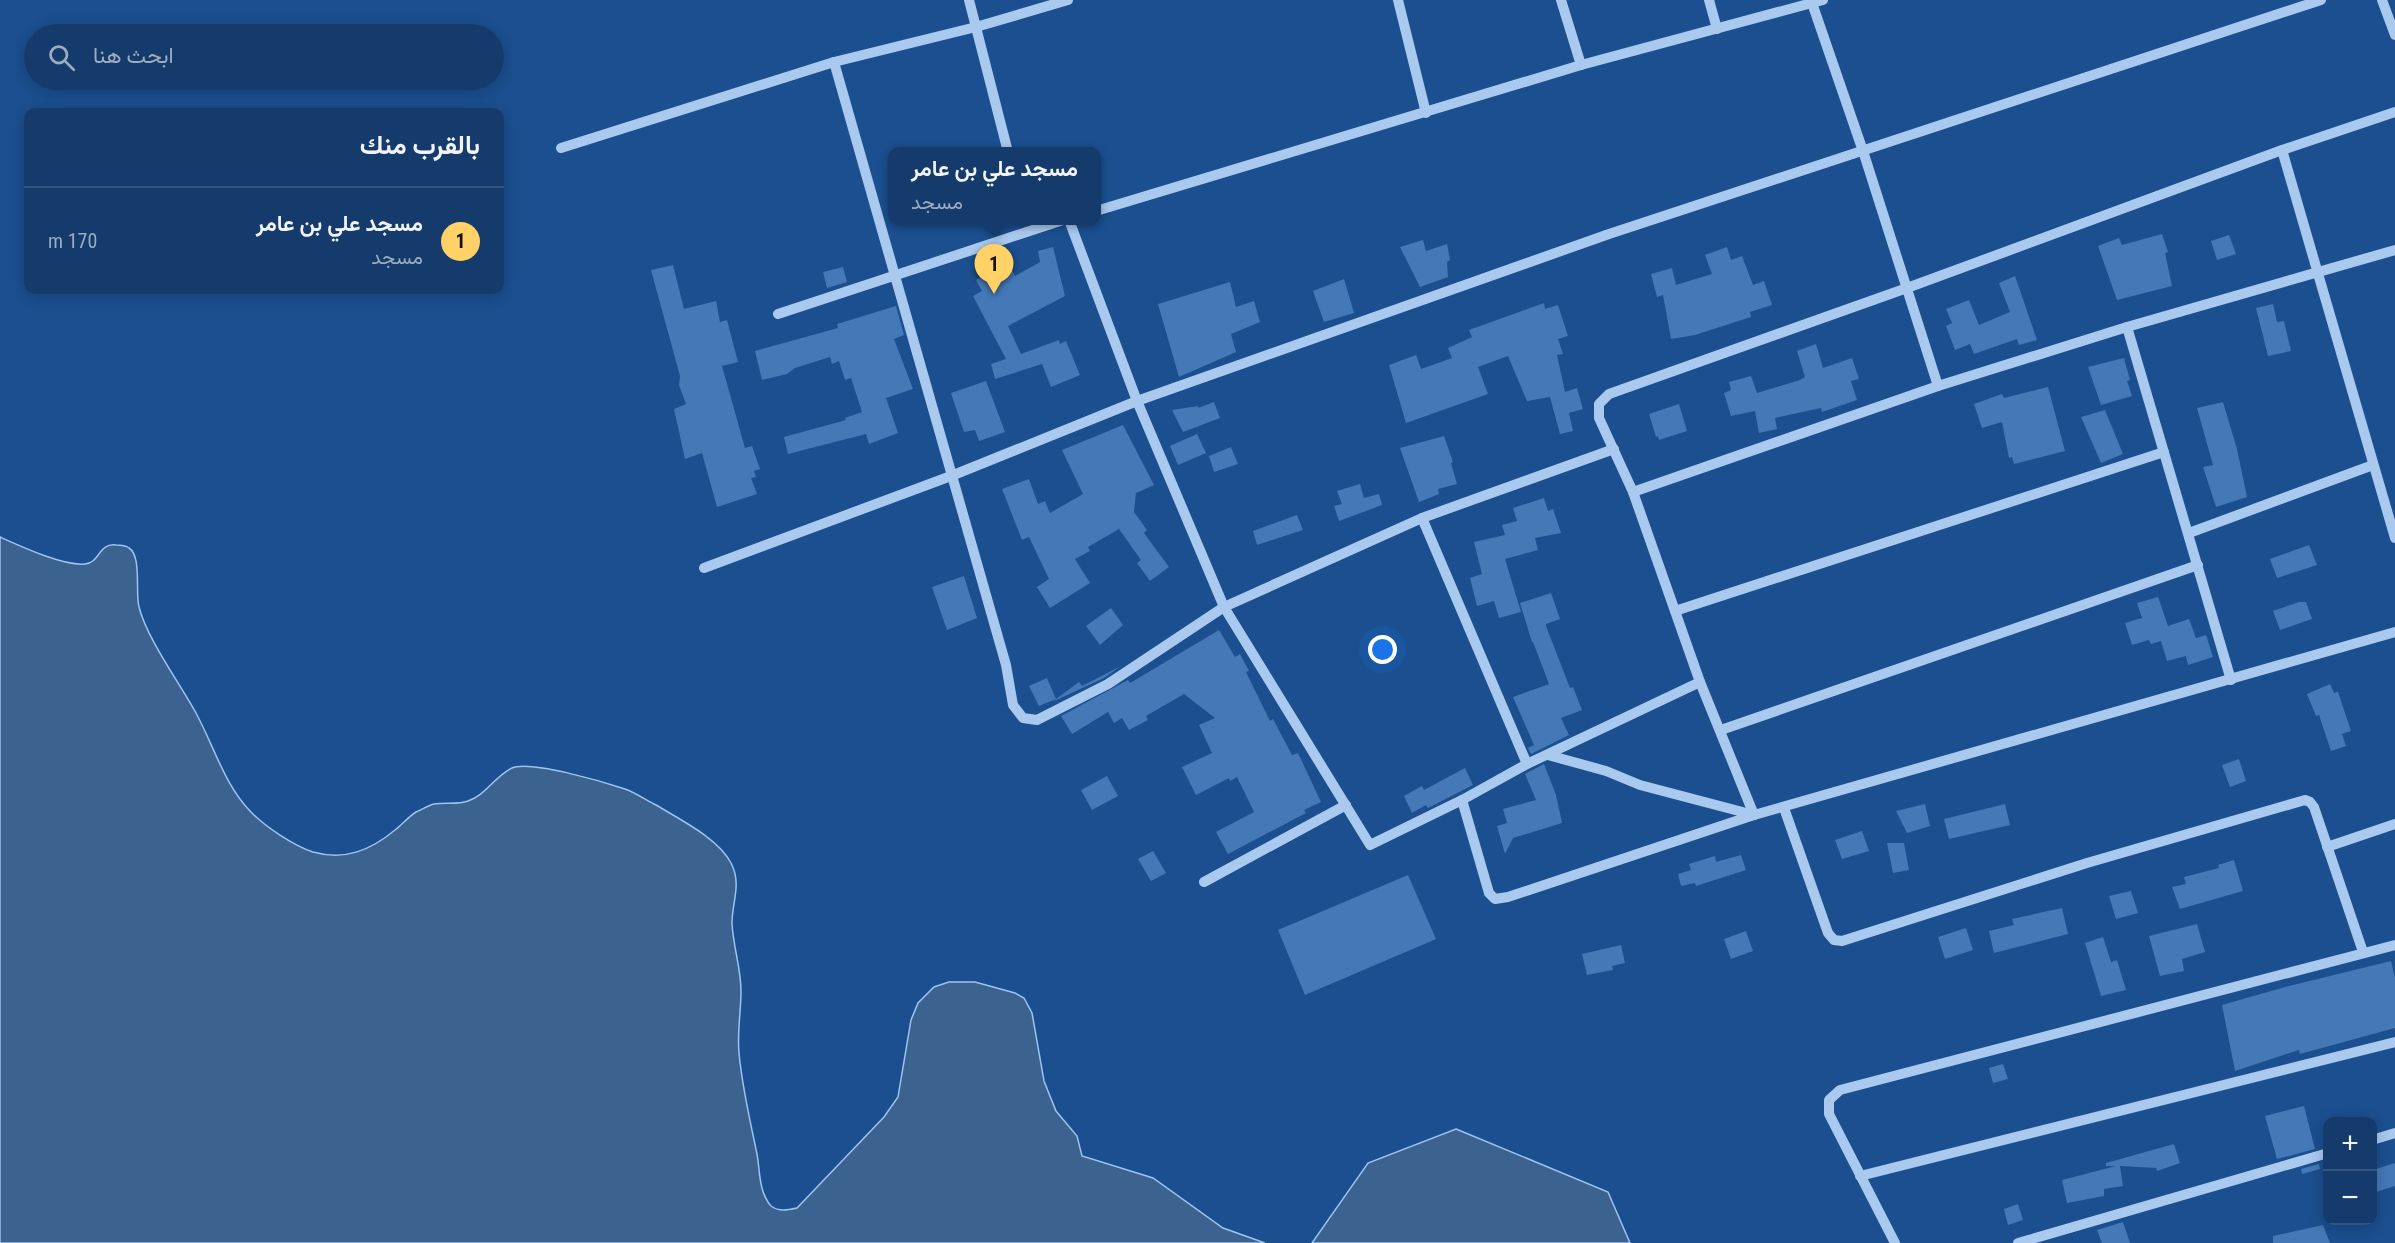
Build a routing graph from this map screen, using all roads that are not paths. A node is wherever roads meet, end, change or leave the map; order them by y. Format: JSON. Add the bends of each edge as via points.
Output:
{"nodes":[{"id":1,"x":969,"y":0,"type":"edge"},
{"id":2,"x":1068,"y":0,"type":"edge"},
{"id":3,"x":1398,"y":0,"type":"edge"},
{"id":4,"x":1561,"y":0,"type":"edge"},
{"id":5,"x":1709,"y":0,"type":"edge"},
{"id":6,"x":2321,"y":0,"type":"edge"},
{"id":7,"x":2382,"y":0,"type":"edge"},
{"id":8,"x":1818,"y":2,"type":"edge"},
{"id":9,"x":976,"y":27,"type":"junction"},
{"id":10,"x":1717,"y":29,"type":"junction"},
{"id":11,"x":2395,"y":35,"type":"edge"},
{"id":12,"x":834,"y":62,"type":"junction"},
{"id":13,"x":1581,"y":65,"type":"junction"},
{"id":14,"x":2395,"y":112,"type":"edge"},
{"id":15,"x":1426,"y":113,"type":"junction"},
{"id":16,"x":1007,"y":147,"type":"edge"},
{"id":17,"x":561,"y":148,"type":"dead end"},
{"id":18,"x":2282,"y":150,"type":"junction"},
{"id":19,"x":1863,"y":151,"type":"junction"},
{"id":20,"x":1101,"y":210,"type":"edge"},
{"id":21,"x":1027,"y":225,"type":"edge"},
{"id":22,"x":1071,"y":225,"type":"edge"},
{"id":23,"x":2395,"y":250,"type":"edge"},
{"id":24,"x":2318,"y":272,"type":"junction"},
{"id":25,"x":894,"y":277,"type":"junction"},
{"id":26,"x":1907,"y":288,"type":"junction"},
{"id":27,"x":778,"y":314,"type":"dead end"},
{"id":28,"x":2127,"y":327,"type":"junction"},
{"id":29,"x":1938,"y":386,"type":"junction"},
{"id":30,"x":1137,"y":401,"type":"junction"},
{"id":31,"x":1614,"y":449,"type":"junction"},
{"id":32,"x":2164,"y":452,"type":"junction"},
{"id":33,"x":2373,"y":465,"type":"junction"},
{"id":34,"x":951,"y":476,"type":"junction"},
{"id":35,"x":1633,"y":492,"type":"junction"},
{"id":36,"x":1422,"y":518,"type":"junction"},
{"id":37,"x":2189,"y":533,"type":"junction"},
{"id":38,"x":2395,"y":538,"type":"edge"},
{"id":39,"x":2198,"y":565,"type":"junction"},
{"id":40,"x":704,"y":568,"type":"dead end"},
{"id":41,"x":1224,"y":607,"type":"junction"},
{"id":42,"x":1675,"y":611,"type":"junction"},
{"id":43,"x":2395,"y":632,"type":"edge"},
{"id":44,"x":2231,"y":680,"type":"junction"},
{"id":45,"x":1700,"y":682,"type":"junction"},
{"id":46,"x":1721,"y":730,"type":"junction"},
{"id":47,"x":1548,"y":755,"type":"junction"},
{"id":48,"x":1527,"y":764,"type":"junction"},
{"id":49,"x":1462,"y":800,"type":"junction"},
{"id":50,"x":1346,"y":805,"type":"junction"},
{"id":51,"x":1784,"y":808,"type":"junction"},
{"id":52,"x":1754,"y":815,"type":"junction"},
{"id":53,"x":2395,"y":824,"type":"edge"},
{"id":54,"x":2327,"y":847,"type":"junction"},
{"id":55,"x":1204,"y":882,"type":"dead end"},
{"id":56,"x":2395,"y":945,"type":"edge"},
{"id":57,"x":2363,"y":952,"type":"junction"},
{"id":58,"x":2395,"y":1042,"type":"edge"},
{"id":59,"x":2395,"y":1133,"type":"edge"},
{"id":60,"x":2377,"y":1139,"type":"edge"},
{"id":61,"x":2323,"y":1154,"type":"edge"},
{"id":62,"x":1860,"y":1176,"type":"junction"},
{"id":63,"x":1895,"y":1243,"type":"edge"},
{"id":64,"x":2018,"y":1243,"type":"edge"}],
"edges":[{"from":1,"to":9,"type":"street"},
{"from":2,"to":9,"type":"street"},
{"from":3,"to":15,"type":"street"},
{"from":4,"to":13,"type":"street"},
{"from":5,"to":10,"type":"street"},
{"from":6,"to":19,"type":"street"},
{"from":7,"to":11,"type":"street"},
{"from":8,"to":10,"type":"street"},
{"from":8,"to":19,"type":"street"},
{"from":9,"to":12,"type":"street"},
{"from":9,"to":16,"type":"street"},
{"from":10,"to":13,"type":"street"},
{"from":12,"to":17,"type":"street"},
{"from":12,"to":25,"type":"street"},
{"from":13,"to":15,"type":"street"},
{"from":14,"to":18,"type":"street"},
{"from":15,"to":20,"type":"street"},
{"from":18,"to":24,"type":"street"},
{"from":18,"to":26,"type":"street"},
{"from":19,"to":26,"type":"street"},
{"from":19,"to":30,"type":"street","via":[[1609,234]]},
{"from":21,"to":25,"type":"street"},
{"from":22,"to":30,"type":"street"},
{"from":23,"to":24,"type":"street"},
{"from":24,"to":28,"type":"street"},
{"from":24,"to":33,"type":"street"},
{"from":25,"to":27,"type":"street"},
{"from":25,"to":34,"type":"street"},
{"from":26,"to":29,"type":"street"},
{"from":26,"to":31,"type":"street","via":[[1609,394],[1599,404],[1599,418]]},
{"from":28,"to":29,"type":"street"},
{"from":28,"to":32,"type":"street"},
{"from":29,"to":35,"type":"street"},
{"from":30,"to":34,"type":"street"},
{"from":30,"to":41,"type":"street"},
{"from":31,"to":35,"type":"street"},
{"from":31,"to":36,"type":"street"},
{"from":32,"to":37,"type":"street"},
{"from":32,"to":42,"type":"street"},
{"from":33,"to":37,"type":"street"},
{"from":33,"to":38,"type":"street"},
{"from":34,"to":40,"type":"street"},
{"from":34,"to":41,"type":"street","via":[[1006,665],[1013,705],[1023,718],[1037,720],[1108,684]]},
{"from":35,"to":42,"type":"street"},
{"from":36,"to":41,"type":"street"},
{"from":36,"to":48,"type":"street"},
{"from":37,"to":39,"type":"street"},
{"from":39,"to":44,"type":"street"},
{"from":39,"to":46,"type":"street"},
{"from":41,"to":50,"type":"street"},
{"from":42,"to":45,"type":"street"},
{"from":43,"to":44,"type":"street"},
{"from":44,"to":51,"type":"street"},
{"from":45,"to":46,"type":"street"},
{"from":45,"to":47,"type":"street"},
{"from":46,"to":52,"type":"street"},
{"from":47,"to":48,"type":"street"},
{"from":47,"to":52,"type":"street"},
{"from":48,"to":49,"type":"street"},
{"from":49,"to":50,"type":"street","via":[[1370,845]]},
{"from":49,"to":52,"type":"street","via":[[1489,893],[1495,899]]},
{"from":50,"to":55,"type":"street"},
{"from":51,"to":52,"type":"street"},
{"from":51,"to":54,"type":"street","via":[[1828,933],[1834,940],[1842,941],[2086,862],[2305,801],[2314,807]]},
{"from":53,"to":54,"type":"street"},
{"from":54,"to":57,"type":"street"},
{"from":56,"to":57,"type":"street"},
{"from":57,"to":62,"type":"street","via":[[1840,1090],[1829,1100],[1829,1114]]},
{"from":58,"to":62,"type":"street"},
{"from":59,"to":60,"type":"street"},
{"from":61,"to":64,"type":"street"},
{"from":62,"to":63,"type":"street"}]}
